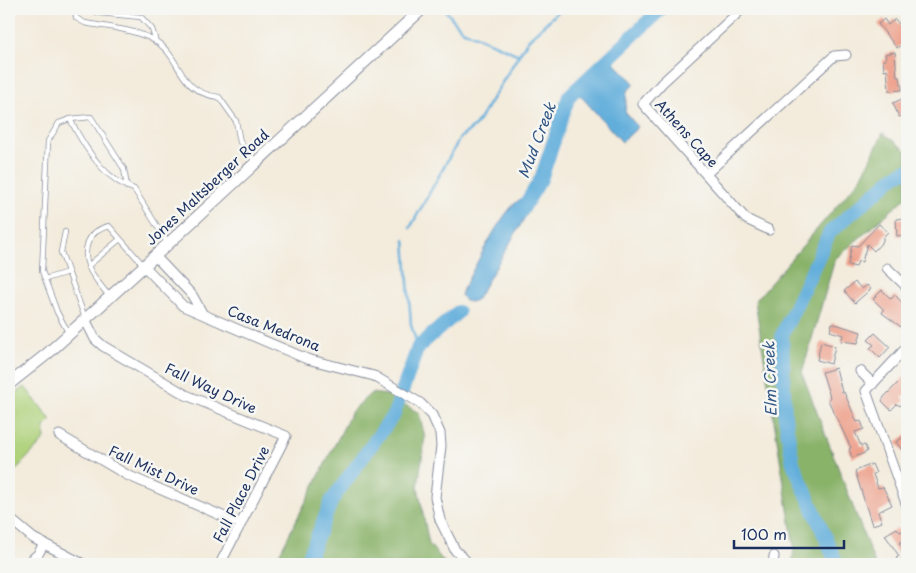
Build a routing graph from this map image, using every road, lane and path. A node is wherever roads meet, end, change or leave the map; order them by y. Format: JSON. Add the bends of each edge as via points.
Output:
{"nodes":[{"id":1,"x":75,"y":9,"type":"edge"},
{"id":2,"x":88,"y":9,"type":"edge"},
{"id":3,"x":422,"y":9,"type":"edge"},
{"id":4,"x":742,"y":9,"type":"edge"},
{"id":5,"x":157,"y":43,"type":"junction"},
{"id":6,"x":846,"y":54,"type":"dead end"},
{"id":7,"x":70,"y":119,"type":"junction"},
{"id":8,"x":256,"y":162,"type":"junction"},
{"id":9,"x":706,"y":174,"type":"junction"},
{"id":10,"x":127,"y":187,"type":"junction"},
{"id":11,"x":769,"y":230,"type":"dead end"},
{"id":12,"x":65,"y":232,"type":"dead end"},
{"id":13,"x":120,"y":239,"type":"junction"},
{"id":14,"x":168,"y":243,"type":"junction"},
{"id":15,"x":155,"y":256,"type":"junction"},
{"id":16,"x":88,"y":266,"type":"junction"},
{"id":17,"x":144,"y":266,"type":"junction"},
{"id":18,"x":887,"y":268,"type":"dead end"},
{"id":19,"x":68,"y":272,"type":"junction"},
{"id":20,"x":176,"y":278,"type":"junction"},
{"id":21,"x":45,"y":280,"type":"junction"},
{"id":22,"x":907,"y":287,"type":"edge"},
{"id":23,"x":165,"y":288,"type":"junction"},
{"id":24,"x":109,"y":296,"type":"junction"},
{"id":25,"x":202,"y":313,"type":"junction"},
{"id":26,"x":85,"y":319,"type":"junction"},
{"id":27,"x":69,"y":333,"type":"junction"},
{"id":28,"x":907,"y":347,"type":"edge"},
{"id":29,"x":860,"y":371,"type":"dead end"},
{"id":30,"x":9,"y":384,"type":"edge"},
{"id":31,"x":874,"y":384,"type":"junction"},
{"id":32,"x":59,"y":435,"type":"dead end"},
{"id":33,"x":286,"y":436,"type":"joint"},
{"id":34,"x":907,"y":477,"type":"edge"},
{"id":35,"x":898,"y":481,"type":"junction"},
{"id":36,"x":907,"y":506,"type":"edge"},
{"id":37,"x":9,"y":518,"type":"edge"},
{"id":38,"x":241,"y":524,"type":"junction"},
{"id":39,"x":44,"y":544,"type":"junction"},
{"id":40,"x":27,"y":564,"type":"edge"},
{"id":41,"x":83,"y":564,"type":"edge"},
{"id":42,"x":220,"y":564,"type":"edge"},
{"id":43,"x":469,"y":564,"type":"edge"}],
"edges":[{"from":1,"to":5,"type":"lane","via":[[76,18],[84,23],[129,32]]},
{"from":2,"to":5,"type":"lane","via":[[99,14],[142,17],[152,29]]},
{"from":3,"to":8,"type":"main road","name":"Jones Maltsberger Road"},
{"from":4,"to":9,"type":"street","name":"Athens Cape","via":[[656,88],[643,104]]},
{"from":5,"to":8,"type":"lane","via":[[171,55],[193,89],[207,96],[219,97],[236,121],[240,142]]},
{"from":6,"to":9,"type":"street","via":[[834,56]]},
{"from":7,"to":10,"type":"lane","via":[[96,159]]},
{"from":7,"to":10,"type":"lane","via":[[91,117],[124,169]]},
{"from":7,"to":21,"type":"lane","via":[[59,123],[48,141],[42,271]]},
{"from":8,"to":14,"type":"main road","name":"Jones Maltsberger Road"},
{"from":9,"to":11,"type":"street","name":"Athens Cape","via":[[746,219]]},
{"from":10,"to":14,"type":"lane","via":[[134,189]]},
{"from":12,"to":19,"type":"lane","via":[[61,252]]},
{"from":13,"to":16,"type":"lane"},
{"from":13,"to":16,"type":"lane","via":[[109,226],[90,237],[84,253]]},
{"from":13,"to":17,"type":"lane"},
{"from":14,"to":15,"type":"main road","name":"Jones Maltsberger Road"},
{"from":15,"to":17,"type":"main road","name":"Jones Maltsberger Road"},
{"from":15,"to":20,"type":"street"},
{"from":16,"to":24,"type":"lane"},
{"from":17,"to":23,"type":"street","name":"Casa Medrona"},
{"from":17,"to":24,"type":"main road","name":"Jones Maltsberger Road"},
{"from":18,"to":22,"type":"street"},
{"from":19,"to":21,"type":"lane"},
{"from":19,"to":26,"type":"lane"},
{"from":20,"to":23,"type":"street"},
{"from":20,"to":25,"type":"street","via":[[192,295]]},
{"from":21,"to":27,"type":"lane","via":[[56,312]]},
{"from":23,"to":25,"type":"street","name":"Casa Medrona","via":[[183,306]]},
{"from":24,"to":26,"type":"main road","name":"Jones Maltsberger Road"},
{"from":25,"to":43,"type":"street","name":"Casa Medrona","via":[[306,359],[374,376],[420,403],[432,415],[440,433],[435,497],[440,520],[455,550]]},
{"from":26,"to":27,"type":"main road","name":"Jones Maltsberger Road"},
{"from":26,"to":33,"type":"street","name":"Fall Way Drive","via":[[103,346],[162,382]]},
{"from":27,"to":30,"type":"main road","name":"Jones Maltsberger Road"},
{"from":28,"to":31,"type":"street"},
{"from":29,"to":31,"type":"street"},
{"from":31,"to":35,"type":"street","via":[[866,392]]},
{"from":32,"to":38,"type":"street","name":"Fall Mist Drive","via":[[127,475]]},
{"from":33,"to":38,"type":"street","name":"Fall Place Drive"},
{"from":34,"to":35,"type":"street"},
{"from":35,"to":36,"type":"street"},
{"from":37,"to":39,"type":"street"},
{"from":38,"to":42,"type":"street","name":"Fall Place Drive"},
{"from":39,"to":40,"type":"street"},
{"from":39,"to":41,"type":"street"}]}
